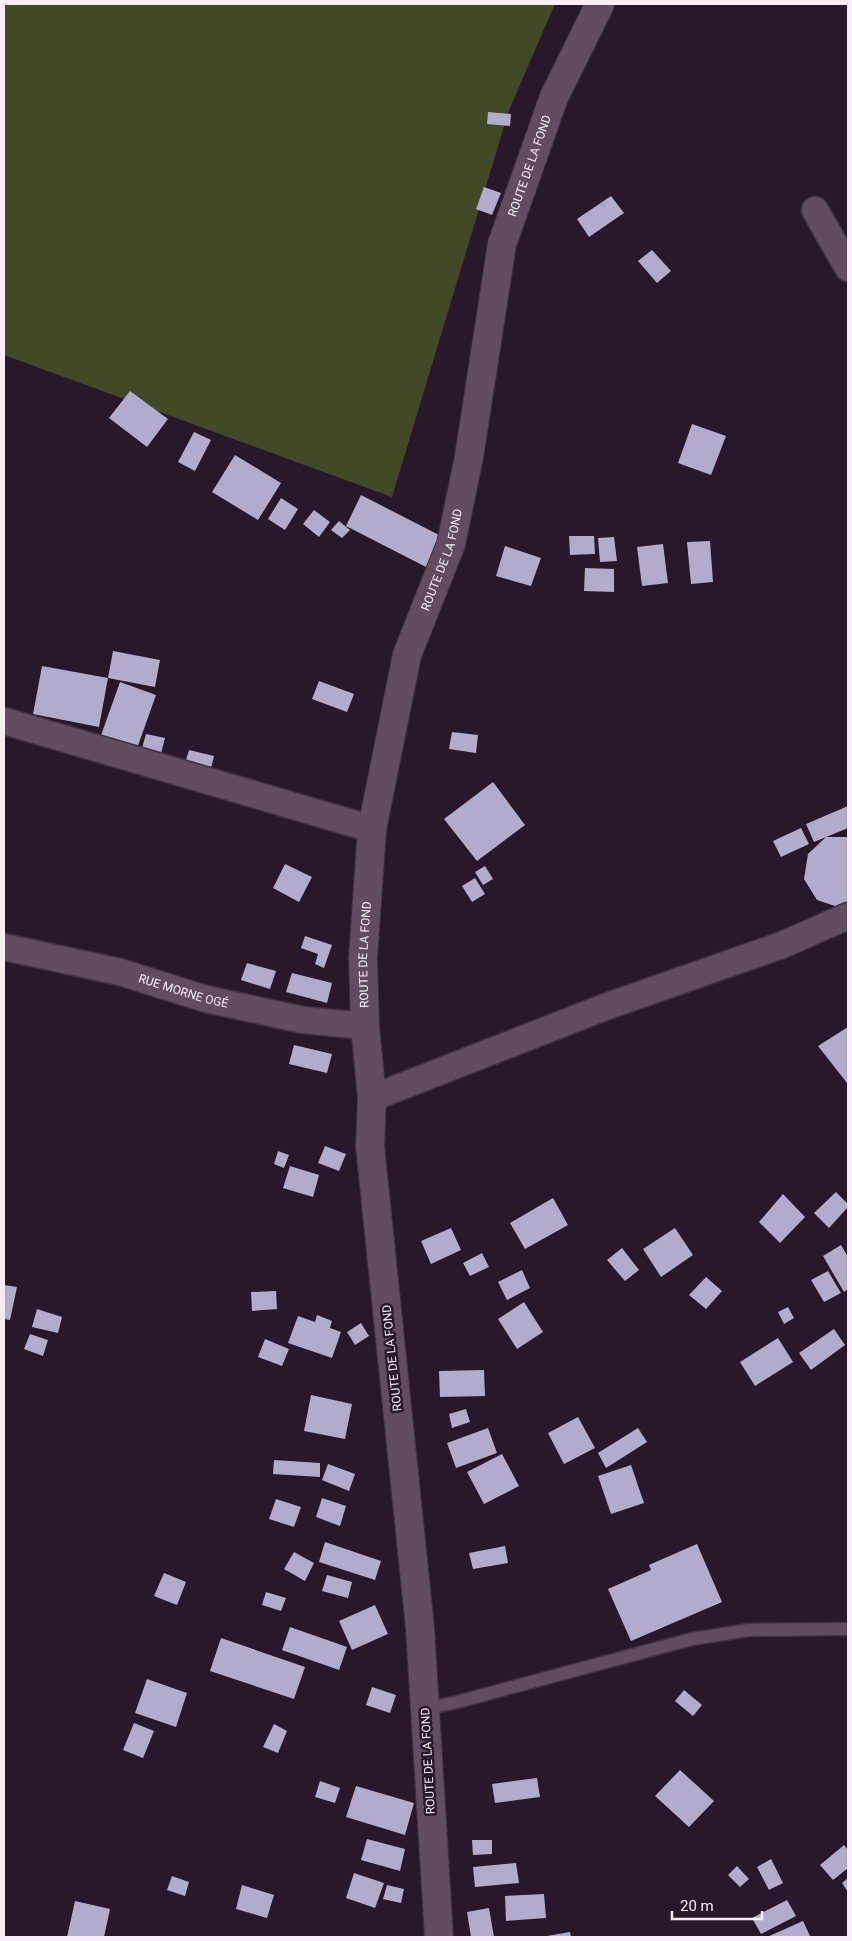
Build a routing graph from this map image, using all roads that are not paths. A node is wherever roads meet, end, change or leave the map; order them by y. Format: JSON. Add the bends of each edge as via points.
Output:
{"nodes":[{"id":1,"x":600,"y":4,"type":"edge"},
{"id":2,"x":815,"y":210,"type":"dead end"},
{"id":3,"x":848,"y":268,"type":"edge"},
{"id":4,"x":4,"y":721,"type":"edge"},
{"id":5,"x":372,"y":829,"type":"junction"},
{"id":6,"x":848,"y":916,"type":"edge"},
{"id":7,"x":4,"y":947,"type":"edge"},
{"id":8,"x":365,"y":1026,"type":"junction"},
{"id":9,"x":372,"y":1098,"type":"junction"},
{"id":10,"x":848,"y":1629,"type":"edge"},
{"id":11,"x":425,"y":1709,"type":"junction"},
{"id":12,"x":439,"y":1937,"type":"edge"}],
"edges":[{"from":1,"to":5,"type":"street","name":"ROUTE DE LA FOND","via":[[554,97],[502,244],[469,457],[451,544],[408,655]]},
{"from":2,"to":3,"type":"street"},
{"from":4,"to":5,"type":"street"},
{"from":5,"to":8,"type":"street","name":"ROUTE DE LA FOND","via":[[363,958]]},
{"from":6,"to":9,"type":"street","via":[[782,945],[605,1007]]},
{"from":7,"to":8,"type":"street","name":"RUE MORNE OGÉ","via":[[120,972],[206,999],[303,1020]]},
{"from":8,"to":9,"type":"street","name":"ROUTE DE LA FOND"},
{"from":9,"to":11,"type":"street","name":"ROUTE DE LA FOND","via":[[370,1146],[420,1628]]},
{"from":10,"to":11,"type":"lane","via":[[749,1630],[692,1639]]},
{"from":11,"to":12,"type":"street","name":"ROUTE DE LA FOND"}]}
